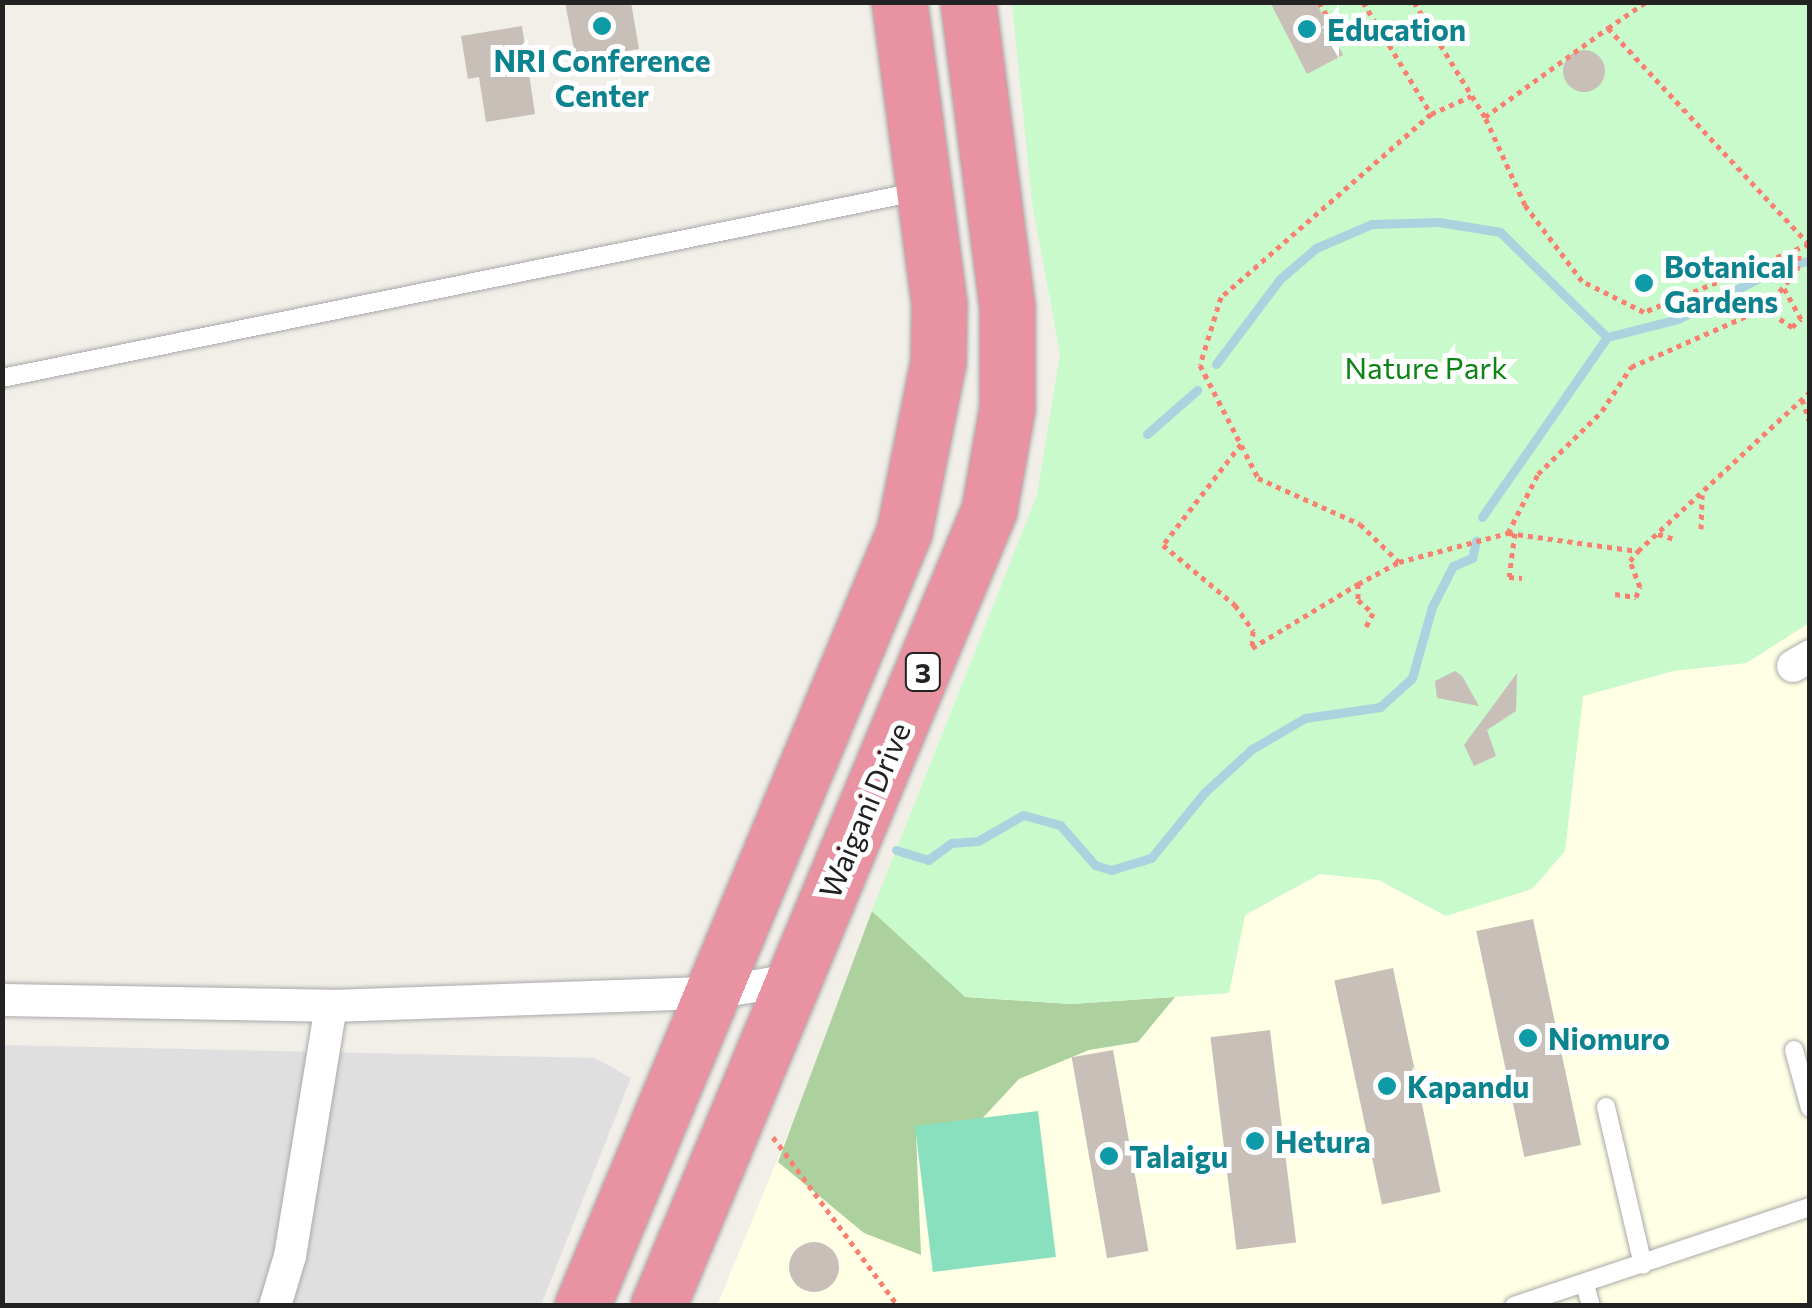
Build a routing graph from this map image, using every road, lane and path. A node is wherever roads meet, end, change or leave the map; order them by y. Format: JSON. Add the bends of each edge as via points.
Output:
{"nodes":[{"id":1,"x":899,"y":2,"type":"edge"},
{"id":2,"x":968,"y":2,"type":"edge"},
{"id":3,"x":1320,"y":2,"type":"edge"},
{"id":4,"x":1364,"y":2,"type":"edge"},
{"id":5,"x":1414,"y":2,"type":"edge"},
{"id":6,"x":1646,"y":2,"type":"edge"},
{"id":7,"x":1379,"y":28,"type":"junction"},
{"id":8,"x":1608,"y":28,"type":"junction"},
{"id":9,"x":1472,"y":96,"type":"junction"},
{"id":10,"x":1431,"y":114,"type":"junction"},
{"id":11,"x":1485,"y":117,"type":"junction"},
{"id":12,"x":926,"y":190,"type":"junction"},
{"id":13,"x":1803,"y":248,"type":"junction"},
{"id":14,"x":1783,"y":287,"type":"junction"},
{"id":15,"x":1763,"y":308,"type":"junction"},
{"id":16,"x":2,"y":378,"type":"edge"},
{"id":17,"x":1610,"y":381,"type":"dead end"},
{"id":18,"x":1618,"y":386,"type":"junction"},
{"id":19,"x":1810,"y":392,"type":"edge"},
{"id":20,"x":1802,"y":399,"type":"junction"},
{"id":21,"x":1810,"y":424,"type":"edge"},
{"id":22,"x":1241,"y":444,"type":"junction"},
{"id":23,"x":1706,"y":488,"type":"junction"},
{"id":24,"x":1701,"y":529,"type":"dead end"},
{"id":25,"x":1511,"y":533,"type":"junction"},
{"id":26,"x":1657,"y":533,"type":"junction"},
{"id":27,"x":1674,"y":539,"type":"dead end"},
{"id":28,"x":1638,"y":551,"type":"junction"},
{"id":29,"x":1399,"y":562,"type":"junction"},
{"id":30,"x":1522,"y":578,"type":"dead end"},
{"id":31,"x":1358,"y":584,"type":"junction"},
{"id":32,"x":1615,"y":594,"type":"dead end"},
{"id":33,"x":1365,"y":629,"type":"dead end"},
{"id":34,"x":792,"y":980,"type":"junction"},
{"id":35,"x":712,"y":993,"type":"junction"},
{"id":36,"x":2,"y":1000,"type":"edge"},
{"id":37,"x":332,"y":1006,"type":"junction"},
{"id":38,"x":1794,"y":1050,"type":"dead end"},
{"id":39,"x":1606,"y":1107,"type":"dead end"},
{"id":40,"x":1810,"y":1108,"type":"edge"},
{"id":41,"x":773,"y":1137,"type":"dead end"},
{"id":42,"x":1810,"y":1207,"type":"edge"},
{"id":43,"x":1642,"y":1265,"type":"junction"},
{"id":44,"x":1585,"y":1284,"type":"junction"},
{"id":45,"x":275,"y":1306,"type":"edge"},
{"id":46,"x":582,"y":1306,"type":"edge"},
{"id":47,"x":658,"y":1306,"type":"edge"},
{"id":48,"x":898,"y":1306,"type":"edge"},
{"id":49,"x":1514,"y":1306,"type":"edge"},
{"id":50,"x":1591,"y":1306,"type":"edge"}],
"edges":[{"from":1,"to":12,"type":"highway","number":"3"},
{"from":2,"to":34,"type":"highway","name":"Waigani Drive","number":"3","via":[[1008,307],[1000,462],[964,576]]},
{"from":3,"to":7,"type":"path","via":[[1336,32]]},
{"from":4,"to":7,"type":"path"},
{"from":5,"to":9,"type":"path"},
{"from":6,"to":8,"type":"path"},
{"from":7,"to":10,"type":"path"},
{"from":8,"to":11,"type":"path"},
{"from":8,"to":13,"type":"path","via":[[1810,244]]},
{"from":9,"to":10,"type":"path"},
{"from":9,"to":11,"type":"path"},
{"from":10,"to":22,"type":"path","via":[[1222,297],[1200,365]]},
{"from":11,"to":13,"type":"path","via":[[1525,205],[1582,281],[1644,312]]},
{"from":12,"to":16,"type":"lane"},
{"from":12,"to":35,"type":"highway","number":"3","via":[[938,362],[904,532]]},
{"from":13,"to":14,"type":"path"},
{"from":14,"to":15,"type":"path"},
{"from":14,"to":15,"type":"path","via":[[1801,319],[1792,328]]},
{"from":15,"to":18,"type":"path","via":[[1631,367]]},
{"from":17,"to":18,"type":"path"},
{"from":18,"to":25,"type":"path","via":[[1538,474]]},
{"from":19,"to":20,"type":"path"},
{"from":20,"to":21,"type":"path"},
{"from":20,"to":23,"type":"path"},
{"from":22,"to":29,"type":"path","via":[[1258,478],[1360,524]]},
{"from":22,"to":31,"type":"path","via":[[1163,545],[1235,605],[1253,631],[1252,648]]},
{"from":23,"to":24,"type":"path","via":[[1699,504]]},
{"from":23,"to":26,"type":"path"},
{"from":25,"to":28,"type":"path"},
{"from":25,"to":29,"type":"path"},
{"from":25,"to":30,"type":"path","via":[[1509,577]]},
{"from":26,"to":27,"type":"path"},
{"from":26,"to":28,"type":"path"},
{"from":28,"to":32,"type":"path","via":[[1630,561],[1640,587],[1636,596]]},
{"from":29,"to":31,"type":"path"},
{"from":31,"to":33,"type":"path","via":[[1358,600],[1373,613]]},
{"from":34,"to":35,"type":"street"},
{"from":34,"to":47,"type":"highway","name":"Waigani Drive","number":"3"},
{"from":35,"to":37,"type":"street"},
{"from":35,"to":46,"type":"highway","number":"3"},
{"from":36,"to":37,"type":"street"},
{"from":37,"to":45,"type":"street","via":[[290,1256]]},
{"from":38,"to":40,"type":"lane"},
{"from":39,"to":43,"type":"lane"},
{"from":41,"to":48,"type":"path"},
{"from":42,"to":43,"type":"lane"},
{"from":43,"to":44,"type":"lane"},
{"from":44,"to":49,"type":"lane"},
{"from":44,"to":50,"type":"lane"}]}
